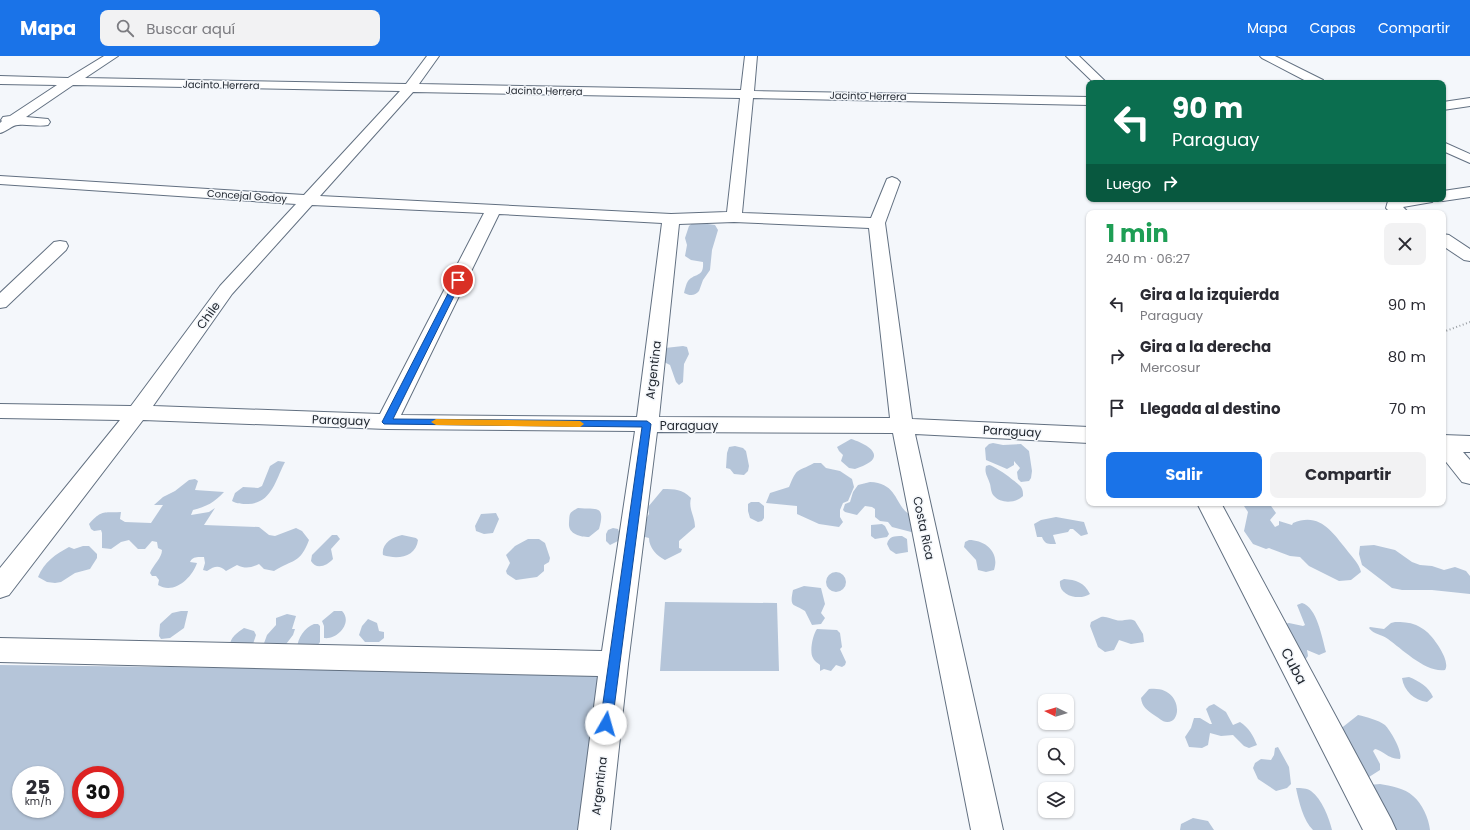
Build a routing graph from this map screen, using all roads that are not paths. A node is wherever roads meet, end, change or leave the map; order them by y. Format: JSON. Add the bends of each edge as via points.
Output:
{"nodes":[{"id":1,"x":112,"y":56,"type":"edge"},
{"id":2,"x":433,"y":56,"type":"edge"},
{"id":3,"x":751,"y":56,"type":"edge"},
{"id":4,"x":1072,"y":56,"type":"edge"},
{"id":5,"x":1291,"y":57,"type":"edge"},
{"id":6,"x":1269,"y":58,"type":"edge"},
{"id":7,"x":0,"y":80,"type":"edge"},
{"id":8,"x":1098,"y":80,"type":"edge"},
{"id":9,"x":1313,"y":80,"type":"edge"},
{"id":10,"x":71,"y":81,"type":"junction"},
{"id":11,"x":409,"y":89,"type":"junction"},
{"id":12,"x":746,"y":94,"type":"junction"},
{"id":13,"x":1086,"y":101,"type":"edge"},
{"id":14,"x":1470,"y":102,"type":"edge"},
{"id":15,"x":1446,"y":106,"type":"edge"},
{"id":16,"x":0,"y":120,"type":"edge"},
{"id":17,"x":14,"y":120,"type":"junction"},
{"id":18,"x":43,"y":122,"type":"dead end"},
{"id":19,"x":0,"y":129,"type":"edge"},
{"id":20,"x":1446,"y":147,"type":"edge"},
{"id":21,"x":1470,"y":159,"type":"edge"},
{"id":22,"x":0,"y":180,"type":"edge"},
{"id":23,"x":892,"y":182,"type":"dead end"},
{"id":24,"x":1470,"y":192,"type":"edge"},
{"id":25,"x":1446,"y":196,"type":"edge"},
{"id":26,"x":308,"y":200,"type":"junction"},
{"id":27,"x":1407,"y":202,"type":"edge"},
{"id":28,"x":494,"y":209,"type":"junction"},
{"id":29,"x":1397,"y":210,"type":"edge"},
{"id":30,"x":734,"y":217,"type":"junction"},
{"id":31,"x":671,"y":219,"type":"junction"},
{"id":32,"x":877,"y":223,"type":"junction"},
{"id":33,"x":1446,"y":241,"type":"edge"},
{"id":34,"x":60,"y":246,"type":"dead end"},
{"id":35,"x":1470,"y":256,"type":"edge"},
{"id":36,"x":0,"y":303,"type":"edge"},
{"id":37,"x":0,"y":411,"type":"edge"},
{"id":38,"x":138,"y":413,"type":"junction"},
{"id":39,"x":387,"y":422,"type":"junction"},
{"id":40,"x":647,"y":424,"type":"junction"},
{"id":41,"x":902,"y":426,"type":"junction"},
{"id":42,"x":1086,"y":435,"type":"edge"},
{"id":43,"x":1446,"y":443,"type":"edge"},
{"id":44,"x":1470,"y":444,"type":"edge"},
{"id":45,"x":1446,"y":447,"type":"edge"},
{"id":46,"x":1470,"y":476,"type":"edge"},
{"id":47,"x":1211,"y":506,"type":"edge"},
{"id":48,"x":0,"y":587,"type":"edge"},
{"id":49,"x":0,"y":650,"type":"edge"},
{"id":50,"x":614,"y":664,"type":"junction"},
{"id":51,"x":594,"y":830,"type":"edge"},
{"id":52,"x":987,"y":830,"type":"edge"},
{"id":53,"x":1380,"y":830,"type":"edge"}],
"edges":[{"from":1,"to":10,"type":"street"},
{"from":2,"to":11,"type":"street","name":"Chile"},
{"from":3,"to":12,"type":"street"},
{"from":4,"to":8,"type":"street"},
{"from":5,"to":6,"type":"street"},
{"from":6,"to":9,"type":"street"},
{"from":7,"to":10,"type":"street","name":"Jacinto Herrera"},
{"from":10,"to":11,"type":"street","name":"Jacinto Herrera"},
{"from":10,"to":17,"type":"street"},
{"from":11,"to":12,"type":"street","name":"Jacinto Herrera"},
{"from":11,"to":26,"type":"street","name":"Chile"},
{"from":12,"to":13,"type":"street","name":"Jacinto Herrera"},
{"from":12,"to":30,"type":"street"},
{"from":14,"to":15,"type":"street"},
{"from":16,"to":17,"type":"street"},
{"from":17,"to":18,"type":"street"},
{"from":17,"to":19,"type":"street"},
{"from":20,"to":21,"type":"street"},
{"from":22,"to":26,"type":"street","name":"Concejal Godoy"},
{"from":23,"to":32,"type":"street"},
{"from":24,"to":25,"type":"street"},
{"from":26,"to":28,"type":"street","name":"Concejal Godoy"},
{"from":26,"to":38,"type":"street","name":"Chile","via":[[226,290]]},
{"from":27,"to":29,"type":"street","via":[[1394,204]]},
{"from":28,"to":31,"type":"street","name":"Concejal Godoy"},
{"from":28,"to":39,"type":"street"},
{"from":30,"to":31,"type":"street","name":"Concejal Godoy"},
{"from":30,"to":32,"type":"street","name":"Concejal Godoy"},
{"from":31,"to":40,"type":"street","name":"Argentina"},
{"from":32,"to":41,"type":"street","name":"Costa Rica"},
{"from":33,"to":35,"type":"street"},
{"from":34,"to":36,"type":"street"},
{"from":37,"to":38,"type":"street","name":"Paraguay"},
{"from":38,"to":39,"type":"street","name":"Paraguay"},
{"from":38,"to":48,"type":"street","name":"Chile"},
{"from":39,"to":40,"type":"street","name":"Paraguay"},
{"from":40,"to":41,"type":"street","name":"Paraguay"},
{"from":40,"to":50,"type":"street","name":"Argentina"},
{"from":41,"to":42,"type":"street","name":"Paraguay"},
{"from":41,"to":52,"type":"street","name":"Costa Rica"},
{"from":43,"to":44,"type":"street"},
{"from":45,"to":46,"type":"street"},
{"from":47,"to":53,"type":"street","name":"Cuba"},
{"from":49,"to":50,"type":"street"},
{"from":50,"to":51,"type":"street","name":"Argentina"}]}
